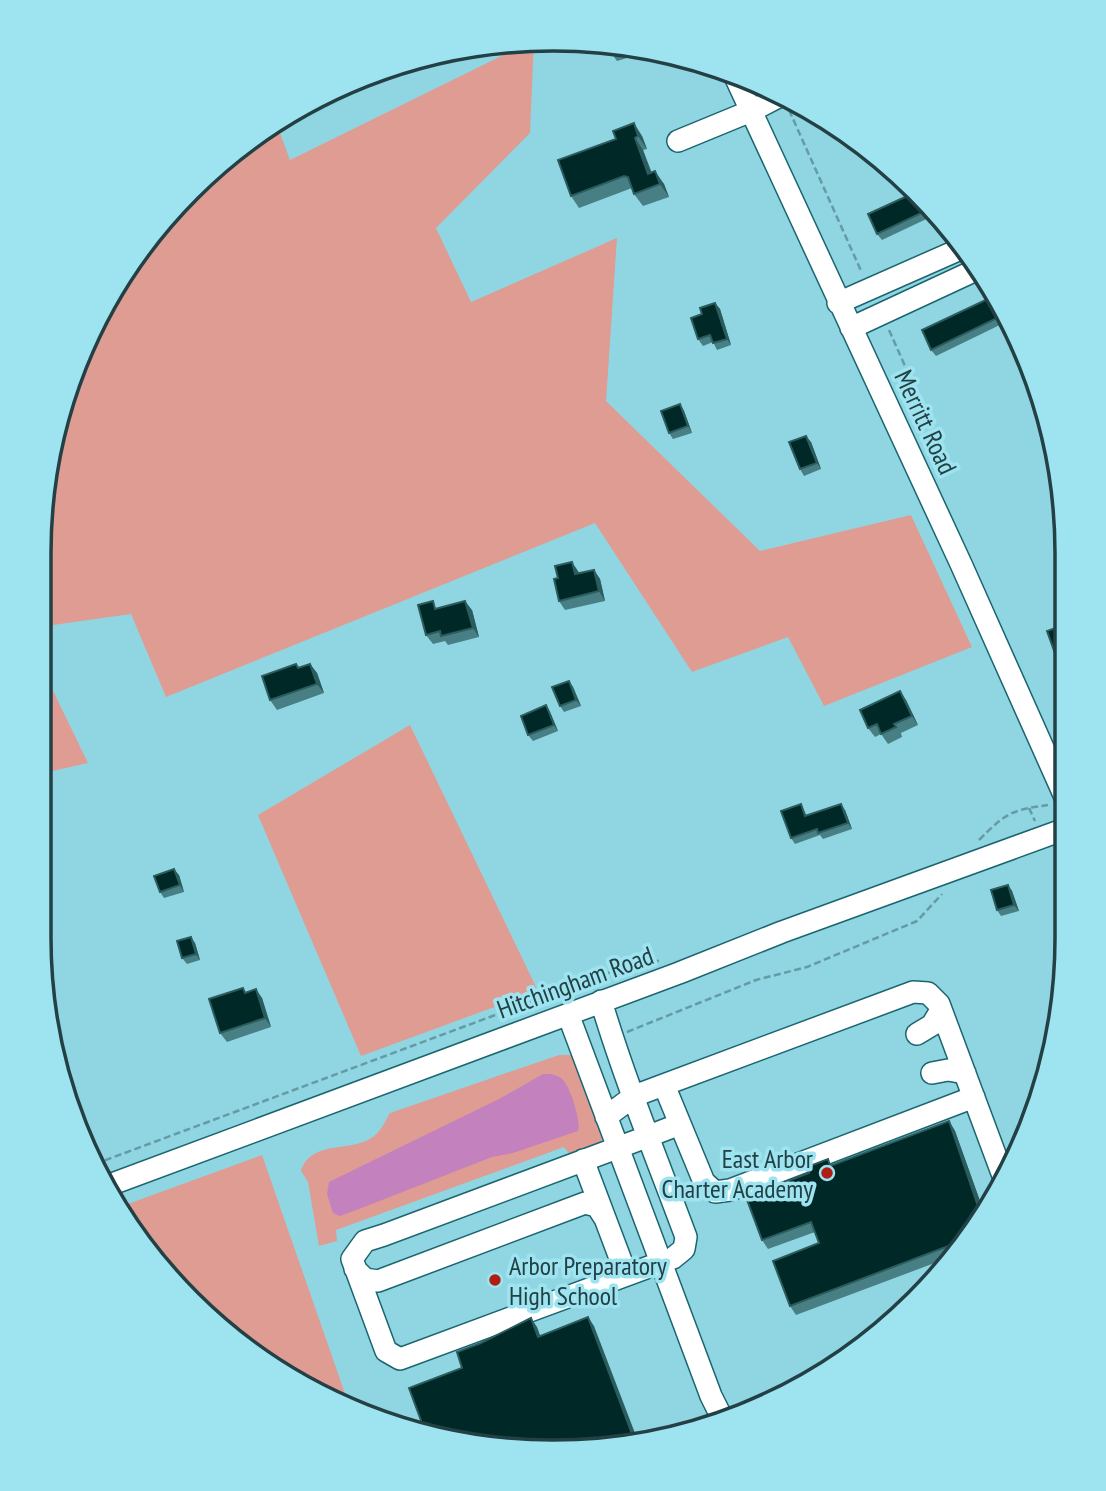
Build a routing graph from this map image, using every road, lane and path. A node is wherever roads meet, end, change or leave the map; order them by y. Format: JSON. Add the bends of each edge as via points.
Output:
{"nodes":[{"id":1,"x":740,"y":87,"type":"edge"},
{"id":2,"x":775,"y":103,"type":"edge"},
{"id":3,"x":789,"y":110,"type":"edge"},
{"id":4,"x":751,"y":111,"type":"junction"},
{"id":5,"x":678,"y":141,"type":"dead end"},
{"id":6,"x":954,"y":252,"type":"edge"},
{"id":7,"x":970,"y":273,"type":"edge"},
{"id":8,"x":864,"y":277,"type":"dead end"},
{"id":9,"x":838,"y":303,"type":"junction"},
{"id":10,"x":851,"y":328,"type":"junction"},
{"id":11,"x":1055,"y":786,"type":"edge"},
{"id":12,"x":1055,"y":801,"type":"edge"},
{"id":13,"x":1029,"y":807,"type":"junction"},
{"id":14,"x":1055,"y":832,"type":"edge"},
{"id":15,"x":1041,"y":836,"type":"junction"},
{"id":16,"x":978,"y":841,"type":"dead end"},
{"id":17,"x":945,"y":891,"type":"dead end"},
{"id":18,"x":662,"y":961,"type":"dead end"},
{"id":19,"x":601,"y":1001,"type":"junction"},
{"id":20,"x":941,"y":1010,"type":"junction"},
{"id":21,"x":568,"y":1014,"type":"junction"},
{"id":22,"x":917,"y":1034,"type":"dead end"},
{"id":23,"x":612,"y":1037,"type":"junction"},
{"id":24,"x":932,"y":1073,"type":"dead end"},
{"id":25,"x":965,"y":1073,"type":"junction"},
{"id":26,"x":664,"y":1085,"type":"junction"},
{"id":27,"x":634,"y":1096,"type":"junction"},
{"id":28,"x":974,"y":1097,"type":"junction"},
{"id":29,"x":606,"y":1117,"type":"junction"},
{"id":30,"x":680,"y":1124,"type":"junction"},
{"id":31,"x":649,"y":1136,"type":"junction"},
{"id":32,"x":617,"y":1147,"type":"junction"},
{"id":33,"x":583,"y":1160,"type":"junction"},
{"id":34,"x":103,"y":1161,"type":"edge"},
{"id":35,"x":1000,"y":1166,"type":"edge"},
{"id":36,"x":115,"y":1183,"type":"edge"},
{"id":37,"x":604,"y":1217,"type":"junction"},
{"id":38,"x":660,"y":1261,"type":"junction"},
{"id":39,"x":355,"y":1269,"type":"junction"},
{"id":40,"x":626,"y":1274,"type":"junction"},
{"id":41,"x":719,"y":1412,"type":"edge"}],
"edges":[{"from":1,"to":4,"type":"street","name":"Merritt Road"},
{"from":2,"to":4,"type":"street"},
{"from":3,"to":8,"type":"path"},
{"from":4,"to":5,"type":"street"},
{"from":4,"to":9,"type":"street","name":"Merritt Road"},
{"from":6,"to":9,"type":"street"},
{"from":7,"to":10,"type":"street"},
{"from":9,"to":10,"type":"street","name":"Merritt Road"},
{"from":10,"to":11,"type":"street","name":"Merritt Road","via":[[961,564]]},
{"from":12,"to":13,"type":"path"},
{"from":13,"to":15,"type":"path"},
{"from":13,"to":16,"type":"path","via":[[1000,818]]},
{"from":14,"to":15,"type":"street","name":"Hitchingham Road"},
{"from":15,"to":19,"type":"street","name":"Hitchingham Road"},
{"from":17,"to":23,"type":"path","via":[[917,920],[807,967],[756,980]]},
{"from":18,"to":34,"type":"path","via":[[643,960]]},
{"from":19,"to":21,"type":"street","name":"Hitchingham Road"},
{"from":19,"to":23,"type":"street"},
{"from":20,"to":22,"type":"street","via":[[932,1025]]},
{"from":20,"to":25,"type":"street"},
{"from":20,"to":26,"type":"street","via":[[928,993],[913,992]]},
{"from":21,"to":29,"type":"street"},
{"from":21,"to":36,"type":"street","name":"Hitchingham Road"},
{"from":23,"to":27,"type":"street"},
{"from":24,"to":25,"type":"street"},
{"from":25,"to":28,"type":"street"},
{"from":26,"to":27,"type":"street"},
{"from":26,"to":30,"type":"street"},
{"from":27,"to":29,"type":"street"},
{"from":27,"to":31,"type":"street"},
{"from":28,"to":30,"type":"street","via":[[715,1192],[704,1182]]},
{"from":28,"to":35,"type":"street"},
{"from":29,"to":32,"type":"street"},
{"from":30,"to":31,"type":"street"},
{"from":31,"to":32,"type":"street"},
{"from":31,"to":38,"type":"street","via":[[686,1237],[684,1249]]},
{"from":32,"to":33,"type":"street"},
{"from":32,"to":38,"type":"street"},
{"from":33,"to":37,"type":"street"},
{"from":33,"to":39,"type":"street","via":[[365,1241],[352,1259]]},
{"from":37,"to":39,"type":"street","via":[[597,1206],[585,1203],[378,1280],[365,1279]]},
{"from":37,"to":40,"type":"street"},
{"from":38,"to":40,"type":"street"},
{"from":38,"to":41,"type":"street"},
{"from":39,"to":40,"type":"street","via":[[386,1351],[400,1359]]}]}
